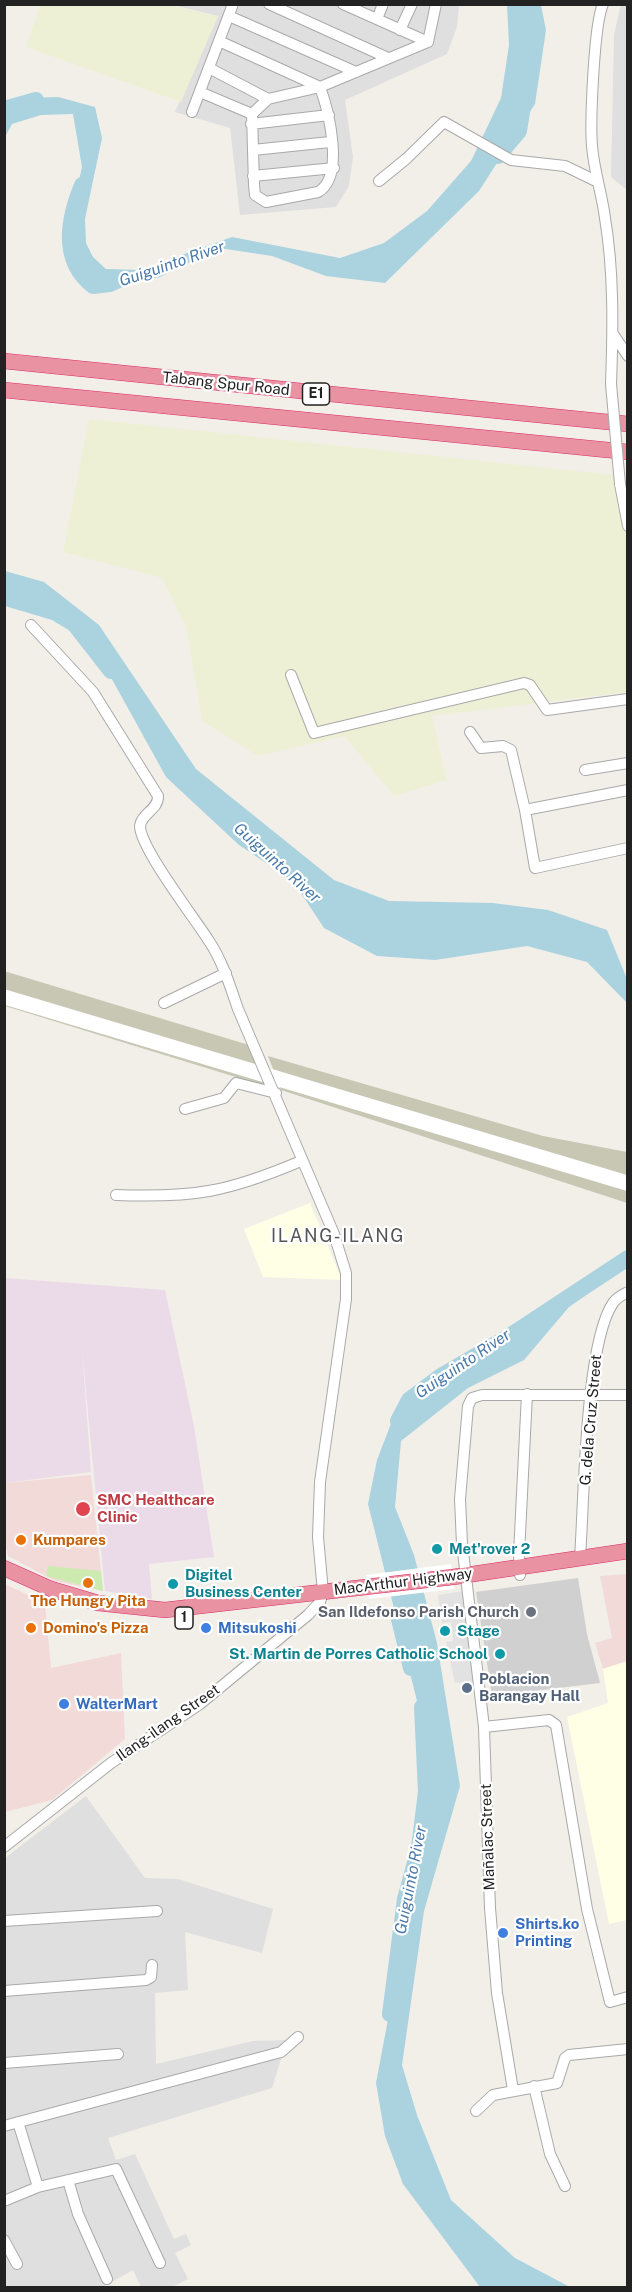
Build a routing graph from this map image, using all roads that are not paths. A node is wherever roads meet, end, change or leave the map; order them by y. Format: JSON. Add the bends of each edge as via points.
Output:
{"nodes":[{"id":1,"x":269,"y":4,"type":"edge"},
{"id":2,"x":343,"y":4,"type":"edge"},
{"id":3,"x":383,"y":4,"type":"edge"},
{"id":4,"x":412,"y":4,"type":"edge"},
{"id":5,"x":436,"y":4,"type":"edge"},
{"id":6,"x":603,"y":4,"type":"edge"},
{"id":7,"x":355,"y":7,"type":"edge"},
{"id":8,"x":231,"y":10,"type":"edge"},
{"id":9,"x":377,"y":19,"type":"junction"},
{"id":10,"x":400,"y":30,"type":"junction"},
{"id":11,"x":219,"y":41,"type":"junction"},
{"id":12,"x":429,"y":42,"type":"junction"},
{"id":13,"x":388,"y":58,"type":"junction"},
{"id":14,"x":209,"y":68,"type":"junction"},
{"id":15,"x":356,"y":72,"type":"junction"},
{"id":16,"x":320,"y":87,"type":"junction"},
{"id":17,"x":200,"y":92,"type":"junction"},
{"id":18,"x":268,"y":99,"type":"junction"},
{"id":19,"x":192,"y":112,"type":"dead end"},
{"id":20,"x":329,"y":115,"type":"junction"},
{"id":21,"x":251,"y":119,"type":"junction"},
{"id":22,"x":330,"y":142,"type":"junction"},
{"id":23,"x":253,"y":150,"type":"junction"},
{"id":24,"x":334,"y":168,"type":"junction"},
{"id":25,"x":253,"y":176,"type":"junction"},
{"id":26,"x":379,"y":181,"type":"dead end"},
{"id":27,"x":596,"y":181,"type":"junction"},
{"id":28,"x":612,"y":332,"type":"junction"},
{"id":29,"x":627,"y":356,"type":"edge"},
{"id":30,"x":4,"y":362,"type":"edge"},
{"id":31,"x":4,"y":390,"type":"edge"},
{"id":32,"x":627,"y":424,"type":"edge"},
{"id":33,"x":627,"y":452,"type":"edge"},
{"id":34,"x":627,"y":526,"type":"edge"},
{"id":35,"x":31,"y":625,"type":"dead end"},
{"id":36,"x":291,"y":675,"type":"dead end"},
{"id":37,"x":627,"y":699,"type":"edge"},
{"id":38,"x":470,"y":732,"type":"dead end"},
{"id":39,"x":627,"y":763,"type":"edge"},
{"id":40,"x":585,"y":770,"type":"dead end"},
{"id":41,"x":627,"y":790,"type":"edge"},
{"id":42,"x":525,"y":810,"type":"junction"},
{"id":43,"x":627,"y":848,"type":"edge"},
{"id":44,"x":226,"y":973,"type":"junction"},
{"id":45,"x":164,"y":1004,"type":"dead end"},
{"id":46,"x":276,"y":1094,"type":"junction"},
{"id":47,"x":185,"y":1109,"type":"dead end"},
{"id":48,"x":301,"y":1161,"type":"junction"},
{"id":49,"x":116,"y":1195,"type":"dead end"},
{"id":50,"x":627,"y":1292,"type":"edge"},
{"id":51,"x":527,"y":1394,"type":"junction"},
{"id":52,"x":591,"y":1394,"type":"junction"},
{"id":53,"x":627,"y":1395,"type":"edge"},
{"id":54,"x":627,"y":1551,"type":"edge"},
{"id":55,"x":580,"y":1558,"type":"junction"},
{"id":56,"x":627,"y":1561,"type":"edge"},
{"id":57,"x":4,"y":1568,"type":"edge"},
{"id":58,"x":520,"y":1571,"type":"junction"},
{"id":59,"x":4,"y":1578,"type":"edge"},
{"id":60,"x":460,"y":1580,"type":"junction"},
{"id":61,"x":321,"y":1597,"type":"junction"},
{"id":62,"x":484,"y":1727,"type":"junction"},
{"id":63,"x":4,"y":1847,"type":"edge"},
{"id":64,"x":157,"y":1911,"type":"dead end"},
{"id":65,"x":4,"y":1921,"type":"edge"},
{"id":66,"x":152,"y":1965,"type":"dead end"},
{"id":67,"x":4,"y":1991,"type":"edge"},
{"id":68,"x":627,"y":1997,"type":"edge"},
{"id":69,"x":298,"y":2037,"type":"dead end"},
{"id":70,"x":627,"y":2049,"type":"edge"},
{"id":71,"x":118,"y":2054,"type":"dead end"},
{"id":72,"x":4,"y":2063,"type":"edge"},
{"id":73,"x":534,"y":2086,"type":"junction"},
{"id":74,"x":513,"y":2090,"type":"junction"},
{"id":75,"x":476,"y":2111,"type":"dead end"},
{"id":76,"x":18,"y":2122,"type":"junction"},
{"id":77,"x":4,"y":2126,"type":"edge"},
{"id":78,"x":68,"y":2180,"type":"junction"},
{"id":79,"x":565,"y":2186,"type":"dead end"},
{"id":80,"x":38,"y":2187,"type":"junction"},
{"id":81,"x":4,"y":2201,"type":"edge"},
{"id":82,"x":4,"y":2240,"type":"edge"},
{"id":83,"x":160,"y":2263,"type":"dead end"},
{"id":84,"x":17,"y":2264,"type":"dead end"},
{"id":85,"x":107,"y":2279,"type":"dead end"}],
"edges":[{"from":1,"to":13,"type":"street"},
{"from":2,"to":7,"type":"street"},
{"from":3,"to":9,"type":"street"},
{"from":4,"to":10,"type":"street"},
{"from":5,"to":12,"type":"street"},
{"from":6,"to":27,"type":"street","via":[[597,36],[592,144]]},
{"from":7,"to":9,"type":"street"},
{"from":8,"to":11,"type":"street"},
{"from":8,"to":15,"type":"street"},
{"from":9,"to":10,"type":"street"},
{"from":10,"to":12,"type":"street"},
{"from":11,"to":14,"type":"street"},
{"from":11,"to":16,"type":"street"},
{"from":12,"to":13,"type":"street"},
{"from":13,"to":15,"type":"street"},
{"from":14,"to":17,"type":"street"},
{"from":14,"to":18,"type":"street"},
{"from":15,"to":16,"type":"street"},
{"from":16,"to":18,"type":"street"},
{"from":16,"to":20,"type":"street"},
{"from":17,"to":19,"type":"street"},
{"from":17,"to":21,"type":"street"},
{"from":18,"to":21,"type":"street"},
{"from":20,"to":21,"type":"street"},
{"from":20,"to":22,"type":"street"},
{"from":21,"to":23,"type":"street"},
{"from":22,"to":23,"type":"street"},
{"from":22,"to":24,"type":"street"},
{"from":23,"to":25,"type":"street"},
{"from":24,"to":25,"type":"street"},
{"from":24,"to":25,"type":"street","via":[[325,188],[318,192],[266,202],[255,195]]},
{"from":26,"to":27,"type":"street","via":[[444,122],[511,160],[565,166]]},
{"from":27,"to":28,"type":"street","via":[[605,218]]},
{"from":28,"to":29,"type":"street"},
{"from":28,"to":34,"type":"street","bridge":true,"via":[[611,384]]},
{"from":30,"to":32,"type":"highway","name":"Tabang Spur Road","number":"E1"},
{"from":31,"to":33,"type":"highway","name":"Tabang Spur Road","number":"E1"},
{"from":35,"to":44,"type":"street","via":[[93,692],[158,796],[157,804],[142,821],[141,830]]},
{"from":36,"to":37,"type":"street","via":[[314,733],[524,683],[530,685],[547,710]]},
{"from":38,"to":42,"type":"street","via":[[481,748],[503,746],[511,750]]},
{"from":39,"to":40,"type":"street"},
{"from":41,"to":42,"type":"street"},
{"from":42,"to":43,"type":"street","via":[[534,868]]},
{"from":44,"to":45,"type":"street"},
{"from":44,"to":46,"type":"street"},
{"from":46,"to":47,"type":"street","via":[[236,1083],[224,1098]]},
{"from":46,"to":48,"type":"street"},
{"from":48,"to":49,"type":"street","via":[[243,1185],[204,1194]]},
{"from":48,"to":61,"type":"street","via":[[334,1233],[347,1281],[320,1482]]},
{"from":50,"to":52,"type":"street","name":"G. dela Cruz Street","via":[[612,1304],[599,1340]]},
{"from":51,"to":52,"type":"street","name":"Mañalac Street"},
{"from":51,"to":58,"type":"street"},
{"from":51,"to":60,"type":"street","name":"Mañalac Street","via":[[482,1395],[472,1398],[468,1406],[460,1499]]},
{"from":52,"to":53,"type":"street","name":"Mañalac Street"},
{"from":52,"to":55,"type":"street","name":"G. dela Cruz Street"},
{"from":54,"to":55,"type":"highway","name":"MacArthur Highway","number":"1"},
{"from":55,"to":58,"type":"highway","name":"MacArthur Highway","number":"1"},
{"from":56,"to":58,"type":"highway","name":"MacArthur Highway","number":"1"},
{"from":57,"to":61,"type":"highway","name":"MacArthur Highway","number":"1","via":[[51,1589],[98,1603],[165,1610]]},
{"from":58,"to":60,"type":"highway","name":"MacArthur Highway","number":"1"},
{"from":59,"to":61,"type":"highway","name":"MacArthur Highway","number":"1","via":[[62,1602],[140,1618],[223,1615]]},
{"from":60,"to":61,"type":"highway","name":"MacArthur Highway","number":"1"},
{"from":60,"to":62,"type":"street","name":"Mañalac Street"},
{"from":61,"to":63,"type":"street","name":"Ilang-ilang Street","via":[[299,1622],[200,1704],[111,1763]]},
{"from":62,"to":68,"type":"street","via":[[549,1720],[556,1725],[589,1916],[610,2002]]},
{"from":62,"to":74,"type":"street","name":"Mañalac Street","via":[[490,1908],[497,1993]]},
{"from":64,"to":65,"type":"street"},
{"from":66,"to":67,"type":"street","via":[[151,1977],[146,1980]]},
{"from":69,"to":76,"type":"street","via":[[281,2052]]},
{"from":70,"to":73,"type":"street","via":[[569,2055],[557,2083]]},
{"from":71,"to":72,"type":"street"},
{"from":73,"to":74,"type":"street"},
{"from":73,"to":79,"type":"street","via":[[550,2154]]},
{"from":74,"to":75,"type":"street","via":[[493,2095]]},
{"from":76,"to":77,"type":"street"},
{"from":76,"to":80,"type":"street"},
{"from":78,"to":80,"type":"street"},
{"from":78,"to":83,"type":"street","via":[[111,2168],[118,2171]]},
{"from":78,"to":85,"type":"street","via":[[78,2214]]},
{"from":80,"to":81,"type":"street"},
{"from":82,"to":84,"type":"street"}]}
